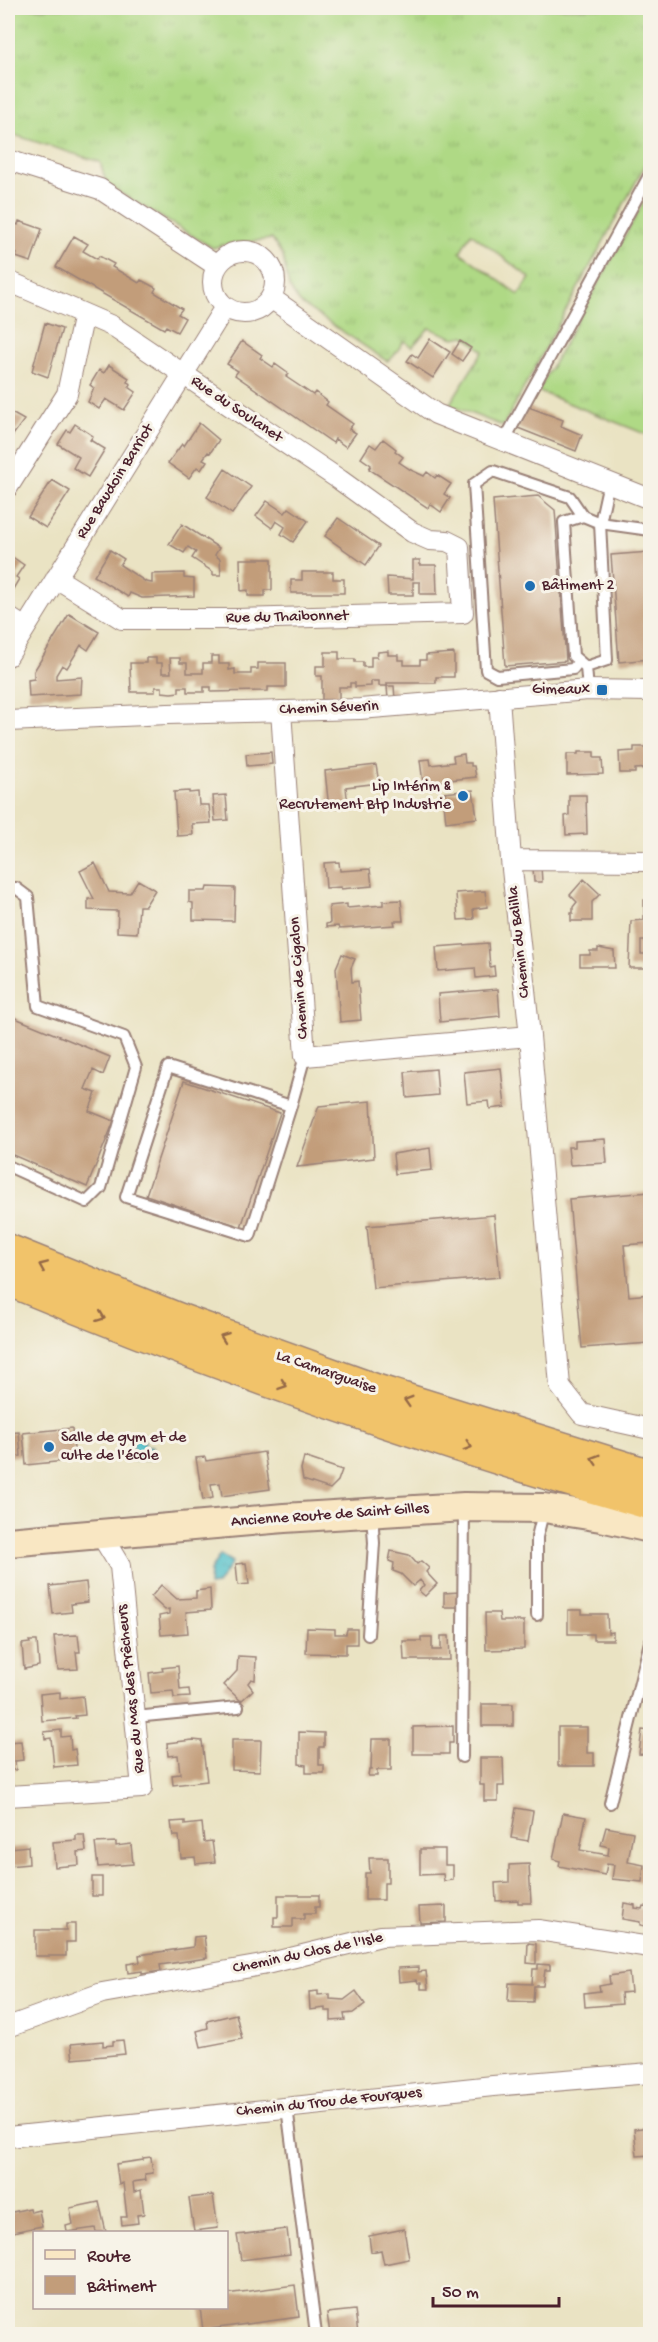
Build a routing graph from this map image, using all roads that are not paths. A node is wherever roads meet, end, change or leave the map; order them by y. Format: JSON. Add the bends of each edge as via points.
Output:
{"nodes":[{"id":1,"x":8,"y":160,"type":"edge"},
{"id":2,"x":651,"y":174,"type":"edge"},
{"id":3,"x":217,"y":266,"type":"junction"},
{"id":4,"x":8,"y":281,"type":"edge"},
{"id":5,"x":271,"y":298,"type":"junction"},
{"id":6,"x":225,"y":307,"type":"junction"},
{"id":7,"x":84,"y":314,"type":"junction"},
{"id":8,"x":183,"y":375,"type":"junction"},
{"id":9,"x":504,"y":441,"type":"junction"},
{"id":10,"x":14,"y":463,"type":"edge"},
{"id":11,"x":609,"y":482,"type":"junction"},
{"id":12,"x":8,"y":487,"type":"edge"},
{"id":13,"x":651,"y":500,"type":"edge"},
{"id":14,"x":583,"y":516,"type":"junction"},
{"id":15,"x":600,"y":523,"type":"junction"},
{"id":16,"x":651,"y":530,"type":"edge"},
{"id":17,"x":459,"y":547,"type":"joint"},
{"id":18,"x":56,"y":578,"type":"junction"},
{"id":19,"x":8,"y":617,"type":"edge"},
{"id":20,"x":25,"y":628,"type":"junction"},
{"id":21,"x":8,"y":656,"type":"edge"},
{"id":22,"x":582,"y":664,"type":"junction"},
{"id":23,"x":588,"y":690,"type":"junction"},
{"id":24,"x":651,"y":691,"type":"edge"},
{"id":25,"x":498,"y":697,"type":"junction"},
{"id":26,"x":281,"y":711,"type":"junction"},
{"id":27,"x":8,"y":721,"type":"edge"},
{"id":28,"x":511,"y":860,"type":"junction"},
{"id":29,"x":651,"y":861,"type":"edge"},
{"id":30,"x":8,"y":888,"type":"edge"},
{"id":31,"x":530,"y":1036,"type":"junction"},
{"id":32,"x":305,"y":1056,"type":"junction"},
{"id":33,"x":291,"y":1106,"type":"junction"},
{"id":34,"x":8,"y":1166,"type":"edge"},
{"id":35,"x":8,"y":1251,"type":"edge"},
{"id":36,"x":8,"y":1279,"type":"edge"},
{"id":37,"x":651,"y":1429,"type":"edge"},
{"id":38,"x":651,"y":1476,"type":"edge"},
{"id":39,"x":651,"y":1503,"type":"edge"},
{"id":40,"x":464,"y":1507,"type":"junction"},
{"id":41,"x":544,"y":1508,"type":"junction"},
{"id":42,"x":372,"y":1513,"type":"junction"},
{"id":43,"x":651,"y":1528,"type":"edge"},
{"id":44,"x":100,"y":1533,"type":"junction"},
{"id":45,"x":8,"y":1542,"type":"edge"},
{"id":46,"x":537,"y":1615,"type":"dead end"},
{"id":47,"x":368,"y":1635,"type":"dead end"},
{"id":48,"x":651,"y":1642,"type":"edge"},
{"id":49,"x":238,"y":1707,"type":"dead end"},
{"id":50,"x":135,"y":1717,"type":"junction"},
{"id":51,"x":462,"y":1757,"type":"dead end"},
{"id":52,"x":8,"y":1796,"type":"edge"},
{"id":53,"x":610,"y":1803,"type":"dead end"},
{"id":54,"x":651,"y":1947,"type":"edge"},
{"id":55,"x":8,"y":2027,"type":"edge"},
{"id":56,"x":651,"y":2073,"type":"edge"},
{"id":57,"x":287,"y":2108,"type":"junction"},
{"id":58,"x":8,"y":2137,"type":"edge"},
{"id":59,"x":316,"y":2334,"type":"edge"}],
"edges":[{"from":1,"to":3,"type":"street","via":[[100,189]]},
{"from":2,"to":9,"type":"lane"},
{"from":3,"to":5,"type":"street","via":[[224,258],[244,251],[264,258],[275,277]]},
{"from":3,"to":6,"type":"street","via":[[213,284]]},
{"from":4,"to":7,"type":"street","name":"Rue du Soulanet"},
{"from":5,"to":6,"type":"street","via":[[265,306],[245,313]]},
{"from":5,"to":9,"type":"street","via":[[436,414]]},
{"from":6,"to":8,"type":"street","name":"Rue Baudoin Barriot"},
{"from":7,"to":8,"type":"street","name":"Rue du Soulanet","via":[[112,326]]},
{"from":7,"to":10,"type":"street","via":[[67,394]]},
{"from":8,"to":17,"type":"street","name":"Rue du Soulanet","via":[[412,532]]},
{"from":8,"to":18,"type":"street","name":"Rue Baudoin Barriot"},
{"from":9,"to":11,"type":"street"},
{"from":10,"to":12,"type":"street"},
{"from":11,"to":13,"type":"street"},
{"from":11,"to":15,"type":"lane"},
{"from":14,"to":15,"type":"lane"},
{"from":14,"to":22,"type":"lane","via":[[564,522],[573,656]]},
{"from":14,"to":22,"type":"lane","via":[[570,497],[493,471],[474,484],[486,670],[497,676],[573,669]]},
{"from":15,"to":16,"type":"lane"},
{"from":15,"to":22,"type":"lane","via":[[607,660]]},
{"from":17,"to":18,"type":"street","name":"Rue du Thaibonnet","via":[[463,613],[122,619]]},
{"from":18,"to":20,"type":"street","name":"Rue Baudoin Barriot"},
{"from":19,"to":20,"type":"street"},
{"from":20,"to":21,"type":"street","name":"Rue Baudoin Barriot"},
{"from":22,"to":23,"type":"lane"},
{"from":23,"to":24,"type":"street","name":"Chemin Séverin"},
{"from":23,"to":25,"type":"street","name":"Chemin Séverin"},
{"from":25,"to":26,"type":"street","name":"Chemin Séverin","via":[[360,709]]},
{"from":25,"to":28,"type":"street","name":"Chemin du Balilla"},
{"from":26,"to":27,"type":"street","name":"Chemin Séverin"},
{"from":26,"to":32,"type":"street","name":"Chemin de Cigalon"},
{"from":28,"to":29,"type":"street"},
{"from":28,"to":31,"type":"street","name":"Chemin du Balilla"},
{"from":30,"to":34,"type":"lane","via":[[16,888],[28,897],[38,1006],[124,1037],[136,1067],[101,1188],[87,1202]]},
{"from":31,"to":32,"type":"street","name":"Chemin de Cigalon"},
{"from":31,"to":37,"type":"street","name":"Chemin du Balilla","via":[[560,1386],[582,1414]]},
{"from":32,"to":33,"type":"lane"},
{"from":33,"to":33,"type":"lane","via":[[168,1067],[126,1197],[250,1236]]},
{"from":38,"to":35,"type":"highway","name":"La Camarguaise","one_way":true,"via":[[376,1391],[176,1319]]},
{"from":36,"to":39,"type":"highway","name":"La Camarguaise","one_way":true,"via":[[180,1348],[364,1414]]},
{"from":40,"to":41,"type":"street","name":"Ancienne Route de Saint Gilles"},
{"from":40,"to":42,"type":"street","name":"Ancienne Route de Saint Gilles"},
{"from":40,"to":51,"type":"lane"},
{"from":41,"to":43,"type":"street","name":"Ancienne Route de Saint Gilles"},
{"from":41,"to":46,"type":"lane","via":[[537,1537]]},
{"from":42,"to":44,"type":"street","name":"Ancienne Route de Saint Gilles"},
{"from":42,"to":47,"type":"lane"},
{"from":44,"to":45,"type":"street","name":"Ancienne Route de Saint Gilles"},
{"from":44,"to":50,"type":"street","name":"Rue du Mas des Prêcheurs","via":[[120,1566]]},
{"from":48,"to":53,"type":"lane"},
{"from":49,"to":50,"type":"lane"},
{"from":50,"to":52,"type":"street","name":"Rue du Mas des Prêcheurs","via":[[142,1788]]},
{"from":54,"to":55,"type":"street","name":"Chemin du Clos de l'Isle","via":[[538,1930],[381,1936],[262,1965],[102,1994]]},
{"from":56,"to":57,"type":"street","name":"Chemin du Trou de Fourques"},
{"from":57,"to":58,"type":"street","name":"Chemin du Trou de Fourques"},
{"from":57,"to":59,"type":"lane"}]}
